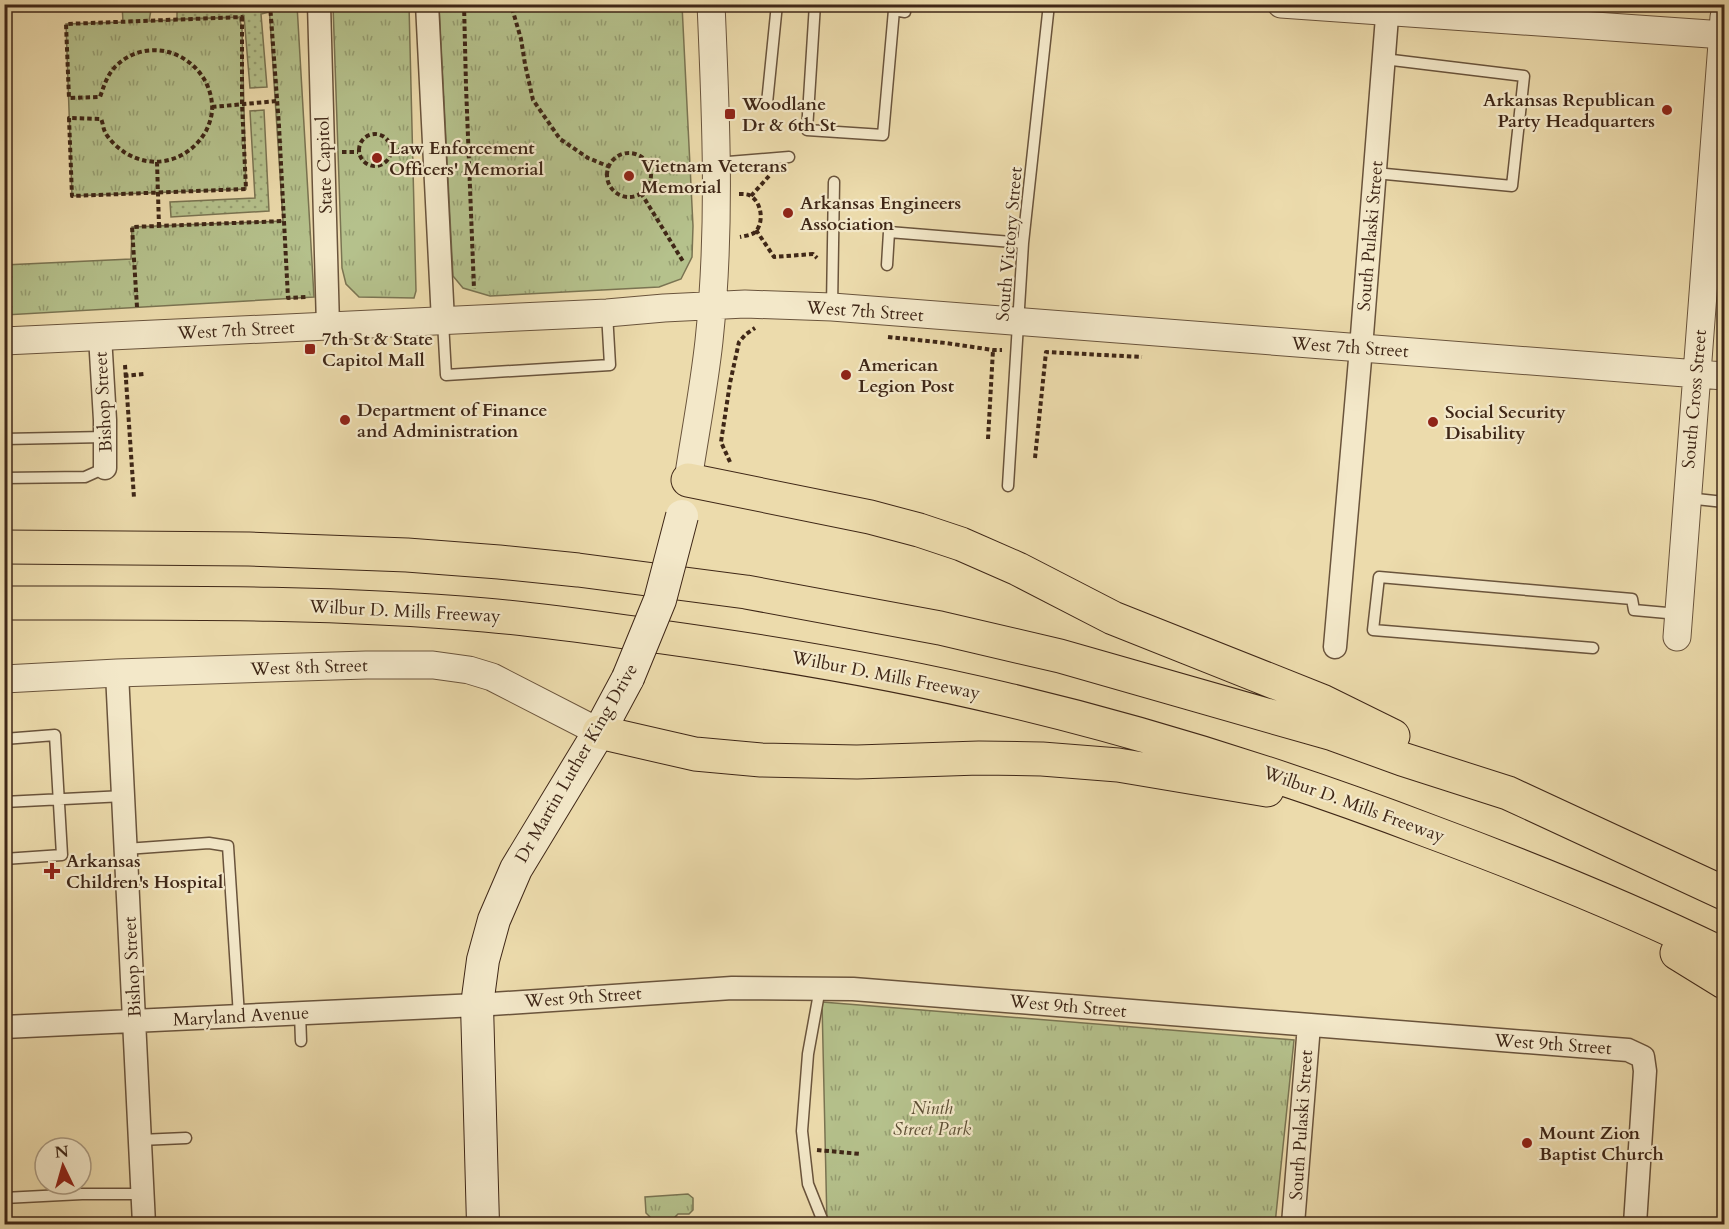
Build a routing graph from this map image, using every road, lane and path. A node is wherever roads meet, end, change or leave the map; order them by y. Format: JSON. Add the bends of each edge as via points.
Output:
{"nodes":[{"id":1,"x":270,"y":4,"type":"edge"},
{"id":2,"x":319,"y":4,"type":"edge"},
{"id":3,"x":427,"y":4,"type":"edge"},
{"id":4,"x":475,"y":4,"type":"edge"},
{"id":5,"x":506,"y":4,"type":"edge"},
{"id":6,"x":711,"y":4,"type":"edge"},
{"id":7,"x":777,"y":4,"type":"edge"},
{"id":8,"x":815,"y":4,"type":"edge"},
{"id":9,"x":905,"y":4,"type":"edge"},
{"id":10,"x":1049,"y":4,"type":"edge"},
{"id":11,"x":1281,"y":4,"type":"edge"},
{"id":12,"x":464,"y":5,"type":"edge"},
{"id":13,"x":1388,"y":8,"type":"edge"},
{"id":14,"x":1724,"y":29,"type":"edge"},
{"id":15,"x":1384,"y":59,"type":"junction"},
{"id":16,"x":277,"y":101,"type":"junction"},
{"id":17,"x":767,"y":103,"type":"dead end"},
{"id":18,"x":242,"y":104,"type":"junction"},
{"id":19,"x":212,"y":107,"type":"junction"},
{"id":20,"x":789,"y":157,"type":"dead end"},
{"id":21,"x":361,"y":159,"type":"joint"},
{"id":22,"x":157,"y":162,"type":"junction"},
{"id":23,"x":716,"y":163,"type":"junction"},
{"id":24,"x":610,"y":167,"type":"junction"},
{"id":25,"x":1375,"y":173,"type":"junction"},
{"id":26,"x":769,"y":176,"type":"dead end"},
{"id":27,"x":834,"y":182,"type":"dead end"},
{"id":28,"x":159,"y":192,"type":"junction"},
{"id":29,"x":641,"y":193,"type":"junction"},
{"id":30,"x":738,"y":193,"type":"dead end"},
{"id":31,"x":751,"y":196,"type":"junction"},
{"id":32,"x":284,"y":221,"type":"junction"},
{"id":33,"x":159,"y":226,"type":"junction"},
{"id":34,"x":756,"y":230,"type":"junction"},
{"id":35,"x":740,"y":237,"type":"dead end"},
{"id":36,"x":1023,"y":243,"type":"junction"},
{"id":37,"x":684,"y":263,"type":"dead end"},
{"id":38,"x":887,"y":265,"type":"dead end"},
{"id":39,"x":474,"y":289,"type":"dead end"},
{"id":40,"x":833,"y":296,"type":"junction"},
{"id":41,"x":306,"y":297,"type":"dead end"},
{"id":42,"x":712,"y":305,"type":"junction"},
{"id":43,"x":137,"y":307,"type":"dead end"},
{"id":44,"x":607,"y":313,"type":"junction"},
{"id":45,"x":443,"y":321,"type":"junction"},
{"id":46,"x":1019,"y":322,"type":"junction"},
{"id":47,"x":762,"y":325,"type":"dead end"},
{"id":48,"x":328,"y":326,"type":"junction"},
{"id":49,"x":100,"y":336,"type":"junction"},
{"id":50,"x":886,"y":337,"type":"dead end"},
{"id":51,"x":4,"y":341,"type":"edge"},
{"id":52,"x":1361,"y":348,"type":"junction"},
{"id":53,"x":993,"y":350,"type":"junction"},
{"id":54,"x":1018,"y":350,"type":"junction"},
{"id":55,"x":1153,"y":357,"type":"dead end"},
{"id":56,"x":125,"y":364,"type":"dead end"},
{"id":57,"x":1696,"y":374,"type":"junction"},
{"id":58,"x":1725,"y":376,"type":"edge"},
{"id":59,"x":105,"y":437,"type":"junction"},
{"id":60,"x":4,"y":439,"type":"edge"},
{"id":61,"x":988,"y":439,"type":"dead end"},
{"id":62,"x":1035,"y":458,"type":"dead end"},
{"id":63,"x":732,"y":466,"type":"dead end"},
{"id":64,"x":105,"y":468,"type":"joint"},
{"id":65,"x":4,"y":478,"type":"edge"},
{"id":66,"x":688,"y":480,"type":"junction"},
{"id":67,"x":1008,"y":486,"type":"dead end"},
{"id":68,"x":134,"y":498,"type":"dead end"},
{"id":69,"x":1686,"y":498,"type":"junction"},
{"id":70,"x":1725,"y":502,"type":"edge"},
{"id":71,"x":4,"y":547,"type":"edge"},
{"id":72,"x":4,"y":603,"type":"edge"},
{"id":73,"x":1677,"y":626,"type":"joint"},
{"id":74,"x":1335,"y":647,"type":"dead end"},
{"id":75,"x":1593,"y":648,"type":"dead end"},
{"id":76,"x":117,"y":673,"type":"junction"},
{"id":77,"x":4,"y":679,"type":"edge"},
{"id":78,"x":599,"y":732,"type":"junction"},
{"id":79,"x":4,"y":739,"type":"edge"},
{"id":80,"x":1508,"y":793,"type":"junction"},
{"id":81,"x":124,"y":796,"type":"junction"},
{"id":82,"x":60,"y":799,"type":"junction"},
{"id":83,"x":4,"y":801,"type":"edge"},
{"id":84,"x":1362,"y":805,"type":"junction"},
{"id":85,"x":126,"y":849,"type":"junction"},
{"id":86,"x":4,"y":859,"type":"edge"},
{"id":87,"x":1569,"y":885,"type":"junction"},
{"id":88,"x":1717,"y":888,"type":"edge"},
{"id":89,"x":1725,"y":955,"type":"edge"},
{"id":90,"x":1725,"y":982,"type":"edge"},
{"id":91,"x":820,"y":988,"type":"junction"},
{"id":92,"x":477,"y":1005,"type":"junction"},
{"id":93,"x":300,"y":1013,"type":"junction"},
{"id":94,"x":239,"y":1016,"type":"junction"},
{"id":95,"x":134,"y":1020,"type":"junction"},
{"id":96,"x":1308,"y":1025,"type":"junction"},
{"id":97,"x":4,"y":1027,"type":"edge"},
{"id":98,"x":301,"y":1041,"type":"dead end"},
{"id":99,"x":186,"y":1138,"type":"dead end"},
{"id":100,"x":140,"y":1140,"type":"junction"},
{"id":101,"x":804,"y":1149,"type":"junction"},
{"id":102,"x":861,"y":1154,"type":"dead end"},
{"id":103,"x":143,"y":1194,"type":"junction"},
{"id":104,"x":4,"y":1198,"type":"edge"},
{"id":105,"x":144,"y":1224,"type":"edge"},
{"id":106,"x":483,"y":1224,"type":"edge"},
{"id":107,"x":824,"y":1224,"type":"edge"},
{"id":108,"x":1293,"y":1224,"type":"edge"},
{"id":109,"x":1635,"y":1224,"type":"edge"}],
"edges":[{"from":1,"to":16,"type":"path"},
{"from":2,"to":48,"type":"street","name":"State Capitol"},
{"from":3,"to":45,"type":"street"},
{"from":4,"to":12,"type":"path"},
{"from":5,"to":24,"type":"path","via":[[512,8],[521,39],[533,100],[560,139]]},
{"from":6,"to":23,"type":"street","name":"Dr Martin Luther King Drive"},
{"from":7,"to":17,"type":"lane"},
{"from":8,"to":9,"type":"lane","via":[[807,130],[883,135],[894,10],[905,12]]},
{"from":10,"to":36,"type":"lane","name":"South Victory Street"},
{"from":11,"to":13,"type":"street"},
{"from":12,"to":39,"type":"path"},
{"from":13,"to":14,"type":"street"},
{"from":13,"to":15,"type":"street","name":"South Pulaski Street"},
{"from":14,"to":57,"type":"street","name":"South Cross Street"},
{"from":15,"to":25,"type":"street","name":"South Pulaski Street"},
{"from":15,"to":25,"type":"lane","via":[[1524,76],[1512,186]]},
{"from":16,"to":18,"type":"path"},
{"from":16,"to":32,"type":"path"},
{"from":18,"to":19,"type":"path"},
{"from":18,"to":19,"type":"path","via":[[242,17],[66,24],[69,98],[100,97],[117,65],[150,50],[186,59],[205,80]]},
{"from":18,"to":28,"type":"path","via":[[246,189]]},
{"from":19,"to":22,"type":"path","via":[[209,125],[200,141],[186,154]]},
{"from":20,"to":23,"type":"lane"},
{"from":21,"to":21,"type":"path","via":[[358,148],[367,136],[382,135],[390,142],[391,153],[386,163],[376,167]]},
{"from":22,"to":28,"type":"path"},
{"from":22,"to":28,"type":"path","via":[[132,158],[117,148],[101,119],[69,118],[72,196]]},
{"from":23,"to":42,"type":"street","name":"Dr Martin Luther King Drive"},
{"from":24,"to":29,"type":"path","via":[[608,179],[615,191],[628,197]]},
{"from":24,"to":29,"type":"path","via":[[615,159],[628,153],[647,162],[651,175]]},
{"from":25,"to":52,"type":"street","name":"South Pulaski Street"},
{"from":26,"to":31,"type":"path"},
{"from":27,"to":40,"type":"lane"},
{"from":28,"to":33,"type":"path"},
{"from":29,"to":37,"type":"path"},
{"from":30,"to":31,"type":"path"},
{"from":31,"to":34,"type":"path","via":[[761,215]]},
{"from":32,"to":33,"type":"path"},
{"from":32,"to":41,"type":"path","via":[[288,298]]},
{"from":33,"to":43,"type":"path","via":[[132,227]]},
{"from":34,"to":35,"type":"path"},
{"from":34,"to":40,"type":"path","via":[[774,257],[813,254],[832,276]]},
{"from":36,"to":38,"type":"lane","via":[[889,232]]},
{"from":36,"to":46,"type":"lane","name":"South Victory Street"},
{"from":40,"to":42,"type":"street","name":"West 7th Street"},
{"from":40,"to":46,"type":"street","name":"West 7th Street"},
{"from":42,"to":44,"type":"street","name":"West 7th Street"},
{"from":42,"to":66,"type":"street","name":"Dr Martin Luther King Drive"},
{"from":44,"to":45,"type":"street","name":"West 7th Street"},
{"from":44,"to":45,"type":"lane","via":[[610,365],[446,375]]},
{"from":45,"to":48,"type":"street","name":"West 7th Street"},
{"from":46,"to":52,"type":"street","name":"West 7th Street"},
{"from":46,"to":54,"type":"lane","name":"South Victory Street"},
{"from":47,"to":63,"type":"path","via":[[739,342],[730,383],[721,442]]},
{"from":48,"to":49,"type":"street","name":"West 7th Street"},
{"from":49,"to":51,"type":"street","name":"West 7th Street"},
{"from":49,"to":59,"type":"street","name":"Bishop Street"},
{"from":50,"to":53,"type":"path"},
{"from":52,"to":57,"type":"street","name":"West 7th Street"},
{"from":52,"to":74,"type":"street","name":"South Pulaski Street"},
{"from":53,"to":54,"type":"path"},
{"from":53,"to":61,"type":"path"},
{"from":54,"to":67,"type":"lane","name":"South Victory Street"},
{"from":55,"to":62,"type":"path","via":[[1046,352]]},
{"from":56,"to":68,"type":"path"},
{"from":57,"to":58,"type":"street","name":"West 7th Street"},
{"from":57,"to":69,"type":"street","name":"South Cross Street"},
{"from":59,"to":60,"type":"lane"},
{"from":59,"to":64,"type":"street","name":"Bishop Street"},
{"from":64,"to":65,"type":"lane","via":[[85,477]]},
{"from":66,"to":78,"type":"main road","name":"Dr Martin Luther King Drive","bridge":true,"via":[[660,600],[628,678]]},
{"from":66,"to":80,"type":"highway","via":[[870,517],[962,544],[1113,618],[1323,701]]},
{"from":69,"to":70,"type":"lane"},
{"from":69,"to":73,"type":"street","name":"South Cross Street"},
{"from":71,"to":80,"type":"highway","via":[[407,555],[578,570],[746,592],[940,628],[1060,656],[1333,734]]},
{"from":72,"to":84,"type":"highway","name":"Wilbur D. Mills Freeway","via":[[249,603],[405,609],[559,623],[722,645],[1010,700],[1259,770]]},
{"from":73,"to":75,"type":"lane","via":[[1635,610],[1632,599],[1379,578],[1373,630]]},
{"from":76,"to":77,"type":"street","name":"West 8th Street"},
{"from":76,"to":78,"type":"street","name":"West 8th Street","via":[[433,665],[492,678]]},
{"from":76,"to":81,"type":"street","name":"Bishop Street"},
{"from":78,"to":84,"type":"highway","via":[[695,753],[761,760],[989,758],[1118,765]]},
{"from":78,"to":92,"type":"main road","name":"Dr Martin Luther King Drive","via":[[507,887],[483,960]]},
{"from":79,"to":82,"type":"lane","via":[[55,735]]},
{"from":80,"to":88,"type":"highway"},
{"from":81,"to":82,"type":"lane"},
{"from":81,"to":85,"type":"street","name":"Bishop Street"},
{"from":82,"to":83,"type":"lane"},
{"from":82,"to":86,"type":"lane","via":[[62,855]]},
{"from":84,"to":87,"type":"highway","name":"Wilbur D. Mills Freeway"},
{"from":85,"to":94,"type":"lane","via":[[209,843],[228,846]]},
{"from":85,"to":95,"type":"street","name":"Bishop Street"},
{"from":87,"to":89,"type":"highway","name":"Wilbur D. Mills Freeway"},
{"from":87,"to":90,"type":"highway"},
{"from":91,"to":92,"type":"street","name":"West 9th Street","via":[[732,988]]},
{"from":91,"to":96,"type":"street","name":"West 9th Street"},
{"from":91,"to":101,"type":"lane","via":[[808,1054]]},
{"from":92,"to":93,"type":"street","name":"Maryland Avenue"},
{"from":92,"to":106,"type":"main road","name":"Dr Martin Luther King Drive"},
{"from":93,"to":94,"type":"street","name":"Maryland Avenue"},
{"from":93,"to":98,"type":"lane"},
{"from":94,"to":95,"type":"street","name":"Maryland Avenue"},
{"from":95,"to":97,"type":"street","name":"Maryland Avenue"},
{"from":95,"to":100,"type":"street","name":"Bishop Street"},
{"from":96,"to":108,"type":"street","name":"South Pulaski Street"},
{"from":96,"to":109,"type":"street","name":"West 9th Street","via":[[1628,1050],[1643,1057]]},
{"from":99,"to":100,"type":"lane"},
{"from":100,"to":103,"type":"street","name":"Bishop Street"},
{"from":101,"to":102,"type":"path"},
{"from":101,"to":107,"type":"lane","via":[[808,1184]]},
{"from":103,"to":104,"type":"lane"},
{"from":103,"to":105,"type":"street","name":"Bishop Street"}]}
